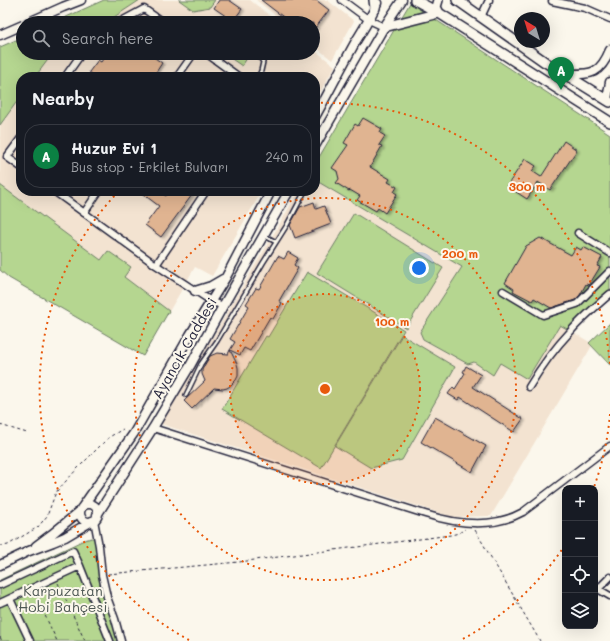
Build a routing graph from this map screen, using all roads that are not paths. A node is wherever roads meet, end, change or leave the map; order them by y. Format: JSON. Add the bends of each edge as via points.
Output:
{"nodes":[{"id":1,"x":81,"y":0,"type":"edge"},
{"id":2,"x":342,"y":0,"type":"edge"},
{"id":3,"x":402,"y":0,"type":"edge"},
{"id":4,"x":415,"y":0,"type":"edge"},
{"id":5,"x":438,"y":0,"type":"edge"},
{"id":6,"x":457,"y":0,"type":"edge"},
{"id":7,"x":489,"y":0,"type":"edge"},
{"id":8,"x":572,"y":0,"type":"edge"},
{"id":9,"x":552,"y":1,"type":"dead end"},
{"id":10,"x":376,"y":3,"type":"edge"},
{"id":11,"x":577,"y":7,"type":"junction"},
{"id":12,"x":439,"y":13,"type":"junction"},
{"id":13,"x":43,"y":16,"type":"edge"},
{"id":14,"x":130,"y":16,"type":"edge"},
{"id":15,"x":155,"y":16,"type":"edge"},
{"id":16,"x":481,"y":17,"type":"junction"},
{"id":17,"x":610,"y":19,"type":"edge"},
{"id":18,"x":369,"y":20,"type":"junction"},
{"id":19,"x":384,"y":27,"type":"junction"},
{"id":20,"x":16,"y":28,"type":"edge"},
{"id":21,"x":0,"y":35,"type":"edge"},
{"id":22,"x":610,"y":50,"type":"edge"},
{"id":23,"x":77,"y":60,"type":"edge"},
{"id":24,"x":189,"y":60,"type":"edge"},
{"id":25,"x":216,"y":60,"type":"edge"},
{"id":26,"x":262,"y":60,"type":"edge"},
{"id":27,"x":69,"y":72,"type":"edge"},
{"id":28,"x":181,"y":72,"type":"edge"},
{"id":29,"x":232,"y":72,"type":"edge"},
{"id":30,"x":260,"y":72,"type":"edge"},
{"id":31,"x":564,"y":74,"type":"junction"},
{"id":32,"x":610,"y":82,"type":"edge"},
{"id":33,"x":609,"y":101,"type":"edge"},
{"id":34,"x":320,"y":108,"type":"edge"},
{"id":35,"x":610,"y":122,"type":"edge"},
{"id":36,"x":320,"y":137,"type":"edge"},
{"id":37,"x":16,"y":145,"type":"edge"},
{"id":38,"x":16,"y":163,"type":"edge"},
{"id":39,"x":61,"y":196,"type":"edge"},
{"id":40,"x":96,"y":196,"type":"edge"},
{"id":41,"x":203,"y":196,"type":"edge"},
{"id":42,"x":268,"y":196,"type":"edge"},
{"id":43,"x":286,"y":196,"type":"edge"},
{"id":44,"x":302,"y":196,"type":"edge"},
{"id":45,"x":84,"y":213,"type":"junction"},
{"id":46,"x":578,"y":233,"type":"dead end"},
{"id":47,"x":264,"y":235,"type":"junction"},
{"id":48,"x":276,"y":242,"type":"junction"},
{"id":49,"x":610,"y":253,"type":"edge"},
{"id":50,"x":156,"y":265,"type":"junction"},
{"id":51,"x":610,"y":271,"type":"edge"},
{"id":52,"x":224,"y":279,"type":"junction"},
{"id":53,"x":195,"y":291,"type":"junction"},
{"id":54,"x":503,"y":291,"type":"dead end"},
{"id":55,"x":610,"y":294,"type":"edge"},
{"id":56,"x":211,"y":301,"type":"junction"},
{"id":57,"x":222,"y":306,"type":"junction"},
{"id":58,"x":529,"y":387,"type":"dead end"},
{"id":59,"x":186,"y":395,"type":"dead end"},
{"id":60,"x":152,"y":428,"type":"junction"},
{"id":61,"x":610,"y":446,"type":"edge"},
{"id":62,"x":82,"y":508,"type":"junction"},
{"id":63,"x":94,"y":519,"type":"junction"},
{"id":64,"x":29,"y":551,"type":"junction"},
{"id":65,"x":0,"y":564,"type":"edge"},
{"id":66,"x":80,"y":566,"type":"junction"},
{"id":67,"x":610,"y":577,"type":"edge"},
{"id":68,"x":0,"y":585,"type":"edge"},
{"id":69,"x":610,"y":596,"type":"edge"},
{"id":70,"x":10,"y":598,"type":"junction"},
{"id":71,"x":0,"y":603,"type":"edge"},
{"id":72,"x":30,"y":641,"type":"edge"},
{"id":73,"x":110,"y":641,"type":"edge"},
{"id":74,"x":121,"y":641,"type":"edge"}],
"edges":[{"from":1,"to":13,"type":"street"},
{"from":2,"to":18,"type":"street"},
{"from":3,"to":19,"type":"street"},
{"from":4,"to":12,"type":"main road"},
{"from":5,"to":12,"type":"main road","via":[[436,7]]},
{"from":6,"to":16,"type":"main road"},
{"from":7,"to":16,"type":"street"},
{"from":8,"to":11,"type":"street"},
{"from":9,"to":11,"type":"street"},
{"from":10,"to":18,"type":"street"},
{"from":11,"to":17,"type":"street"},
{"from":12,"to":19,"type":"main road"},
{"from":12,"to":35,"type":"main road"},
{"from":14,"to":15,"type":"street","via":[[144,8]]},
{"from":16,"to":31,"type":"main road"},
{"from":18,"to":19,"type":"street"},
{"from":18,"to":34,"type":"street"},
{"from":19,"to":36,"type":"street"},
{"from":20,"to":21,"type":"street"},
{"from":22,"to":31,"type":"street","via":[[604,64],[593,72]]},
{"from":23,"to":27,"type":"street"},
{"from":24,"to":28,"type":"street"},
{"from":25,"to":29,"type":"street"},
{"from":26,"to":30,"type":"lane"},
{"from":31,"to":33,"type":"main road"},
{"from":32,"to":33,"type":"street"},
{"from":37,"to":38,"type":"street","via":[[7,157]]},
{"from":39,"to":45,"type":"street"},
{"from":40,"to":45,"type":"street"},
{"from":41,"to":50,"type":"street"},
{"from":42,"to":52,"type":"street","name":"Ayancık Caddesi"},
{"from":43,"to":47,"type":"street","name":"Ayancık Caddesi"},
{"from":44,"to":48,"type":"lane"},
{"from":45,"to":50,"type":"street"},
{"from":46,"to":49,"type":"street"},
{"from":47,"to":48,"type":"lane"},
{"from":47,"to":57,"type":"street","name":"Ayancık Caddesi"},
{"from":48,"to":59,"type":"lane"},
{"from":50,"to":53,"type":"street"},
{"from":51,"to":54,"type":"street","via":[[577,304],[543,315]]},
{"from":52,"to":53,"type":"street"},
{"from":52,"to":56,"type":"street","name":"Ayancık Caddesi"},
{"from":53,"to":56,"type":"street"},
{"from":55,"to":58,"type":"street","via":[[567,336],[548,358]]},
{"from":56,"to":57,"type":"street"},
{"from":56,"to":62,"type":"street","name":"Ayancık Caddesi","via":[[134,433]]},
{"from":57,"to":60,"type":"street","name":"Ayancık Caddesi","via":[[190,366]]},
{"from":60,"to":61,"type":"street","via":[[425,514],[471,523],[496,522],[516,516]]},
{"from":60,"to":63,"type":"street","name":"Ayancık Caddesi"},
{"from":62,"to":63,"type":"street","via":[[82,519],[86,522]]},
{"from":62,"to":63,"type":"street","via":[[88,504],[93,505],[97,510]]},
{"from":62,"to":64,"type":"street","name":"Ayancık Caddesi"},
{"from":63,"to":64,"type":"street","name":"Ayancık Caddesi","via":[[65,537]]},
{"from":63,"to":74,"type":"street","via":[[102,575]]},
{"from":64,"to":65,"type":"street","name":"Ayancık Caddesi"},
{"from":66,"to":68,"type":"street","via":[[73,551]]},
{"from":66,"to":70,"type":"street"},
{"from":66,"to":73,"type":"street"},
{"from":67,"to":69,"type":"street","via":[[598,589]]},
{"from":70,"to":71,"type":"street"},
{"from":70,"to":72,"type":"street"}]}
